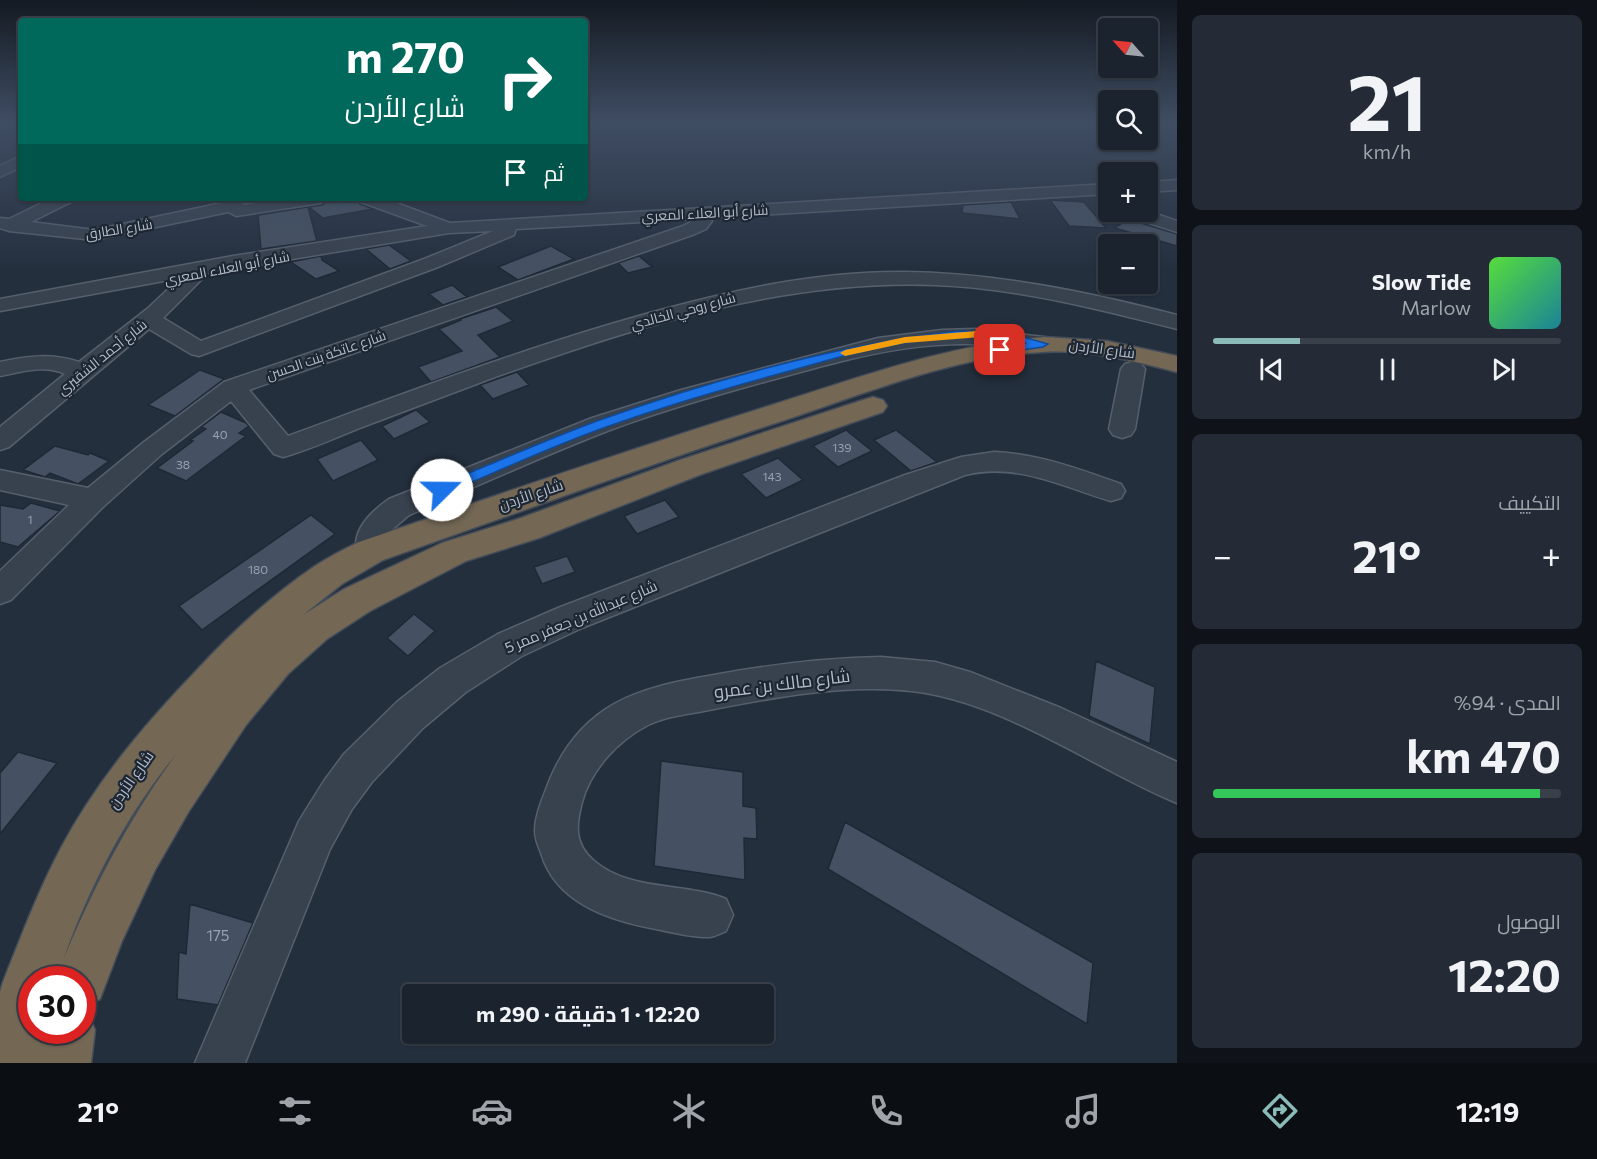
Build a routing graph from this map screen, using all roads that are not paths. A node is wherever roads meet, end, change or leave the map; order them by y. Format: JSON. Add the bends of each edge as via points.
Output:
{"nodes":[{"id":1,"x":1177,"y":185,"type":"edge"},
{"id":2,"x":1158,"y":186,"type":"edge"},
{"id":3,"x":1098,"y":192,"type":"edge"},
{"id":4,"x":58,"y":201,"type":"edge"},
{"id":5,"x":285,"y":201,"type":"edge"},
{"id":6,"x":375,"y":201,"type":"edge"},
{"id":7,"x":236,"y":205,"type":"edge"},
{"id":8,"x":703,"y":214,"type":"junction"},
{"id":9,"x":1158,"y":217,"type":"edge"},
{"id":10,"x":1158,"y":219,"type":"edge"},
{"id":11,"x":526,"y":222,"type":"junction"},
{"id":12,"x":1177,"y":222,"type":"edge"},
{"id":13,"x":4,"y":226,"type":"edge"},
{"id":14,"x":1177,"y":227,"type":"edge"},
{"id":15,"x":449,"y":228,"type":"junction"},
{"id":16,"x":304,"y":252,"type":"junction"},
{"id":17,"x":233,"y":262,"type":"junction"},
{"id":18,"x":196,"y":273,"type":"junction"},
{"id":19,"x":109,"y":286,"type":"junction"},
{"id":20,"x":0,"y":305,"type":"edge"},
{"id":21,"x":151,"y":317,"type":"junction"},
{"id":22,"x":1177,"y":322,"type":"edge"},
{"id":23,"x":116,"y":344,"type":"junction"},
{"id":24,"x":1043,"y":344,"type":"junction"},
{"id":25,"x":45,"y":360,"type":"junction"},
{"id":26,"x":1177,"y":364,"type":"edge"},
{"id":27,"x":0,"y":369,"type":"edge"},
{"id":28,"x":1133,"y":369,"type":"junction"},
{"id":29,"x":81,"y":373,"type":"junction"},
{"id":30,"x":1177,"y":378,"type":"edge"},
{"id":31,"x":233,"y":387,"type":"junction"},
{"id":32,"x":1122,"y":429,"type":"dead end"},
{"id":33,"x":0,"y":441,"type":"edge"},
{"id":34,"x":683,"y":457,"type":"junction"},
{"id":35,"x":0,"y":480,"type":"edge"},
{"id":36,"x":1111,"y":491,"type":"dead end"},
{"id":37,"x":93,"y":500,"type":"junction"},
{"id":38,"x":371,"y":551,"type":"junction"},
{"id":39,"x":0,"y":591,"type":"edge"},
{"id":40,"x":1177,"y":783,"type":"edge"},
{"id":41,"x":710,"y":915,"type":"dead end"},
{"id":42,"x":87,"y":966,"type":"edge"},
{"id":43,"x":66,"y":1044,"type":"edge"},
{"id":44,"x":8,"y":1063,"type":"edge"},
{"id":45,"x":63,"y":1063,"type":"edge"},
{"id":46,"x":220,"y":1063,"type":"edge"}],
"edges":[{"from":1,"to":2,"type":"street"},
{"from":3,"to":8,"type":"street","name":"شارع أبو العلاء المعري"},
{"from":4,"to":13,"type":"street"},
{"from":5,"to":7,"type":"street","name":"شارع الطارق"},
{"from":6,"to":15,"type":"street"},
{"from":7,"to":13,"type":"street","name":"شارع الطارق","via":[[94,235]]},
{"from":7,"to":17,"type":"street"},
{"from":8,"to":11,"type":"street","name":"شارع أبو العلاء المعري"},
{"from":8,"to":31,"type":"street","name":"شارع عاتكة بنت الحسن","via":[[700,225],[689,230]]},
{"from":9,"to":12,"type":"street"},
{"from":10,"to":14,"type":"street"},
{"from":11,"to":15,"type":"street","name":"شارع أبو العلاء المعري"},
{"from":11,"to":21,"type":"street","via":[[442,259],[199,349]]},
{"from":15,"to":16,"type":"street","name":"شارع أبو العلاء المعري"},
{"from":16,"to":17,"type":"street","name":"شارع أبو العلاء المعري"},
{"from":16,"to":18,"type":"street","name":"شارع أبو العلاء المعري"},
{"from":17,"to":18,"type":"street","name":"شارع أبو العلاء المعري"},
{"from":18,"to":19,"type":"street","name":"شارع أبو العلاء المعري"},
{"from":18,"to":21,"type":"street","name":"شارع أحمد الشقيري"},
{"from":19,"to":20,"type":"street","name":"شارع أبو العلاء المعري"},
{"from":19,"to":21,"type":"street","via":[[145,295],[153,303]]},
{"from":21,"to":23,"type":"street","name":"شارع أحمد الشقيري"},
{"from":22,"to":31,"type":"street","name":"شارع روحي الخالدي","via":[[1051,292],[978,284],[905,278],[792,286],[675,310],[516,361],[283,448]]},
{"from":23,"to":25,"type":"street"},
{"from":23,"to":29,"type":"street","name":"شارع أحمد الشقيري"},
{"from":24,"to":26,"type":"highway","name":"شارع الأردن","via":[[1107,348]]},
{"from":24,"to":34,"type":"highway","name":"شارع الأردن","via":[[965,356],[909,370]]},
{"from":24,"to":38,"type":"street","via":[[983,334],[905,340],[703,391],[601,424],[399,507],[371,533]]},
{"from":25,"to":27,"type":"street"},
{"from":25,"to":29,"type":"street","via":[[66,364]]},
{"from":28,"to":30,"type":"highway","name":"شارع الأردن"},
{"from":28,"to":32,"type":"street"},
{"from":28,"to":34,"type":"highway","name":"شارع الأردن","via":[[1074,361],[1033,362],[930,386]]},
{"from":29,"to":33,"type":"street","name":"شارع أحمد الشقيري"},
{"from":31,"to":37,"type":"street","name":"شارع عاتكة بنت الحسن"},
{"from":34,"to":38,"type":"highway","name":"شارع الأردن"},
{"from":34,"to":42,"type":"highway","name":"شارع الأردن","via":[[527,529],[454,552],[343,609],[294,644],[232,711],[172,795],[138,853]]},
{"from":35,"to":37,"type":"street"},
{"from":36,"to":46,"type":"street","name":"شارع عبدالله بن جعفر ممر 5","via":[[1034,466],[974,463],[915,482],[570,618],[510,645],[453,680],[379,746],[338,795],[314,836]]},
{"from":37,"to":39,"type":"street","name":"شارع عاتكة بنت الحسن"},
{"from":38,"to":44,"type":"highway","name":"شارع الأردن","via":[[330,574],[274,618],[146,757],[113,804],[65,892],[29,982]]},
{"from":40,"to":41,"type":"street","name":"شارع مالك بن عمرو","via":[[1061,724],[935,678],[878,673],[755,683],[649,706],[604,735],[575,768],[556,833],[563,860],[595,888],[622,900]]},
{"from":43,"to":45,"type":"highway"}]}
